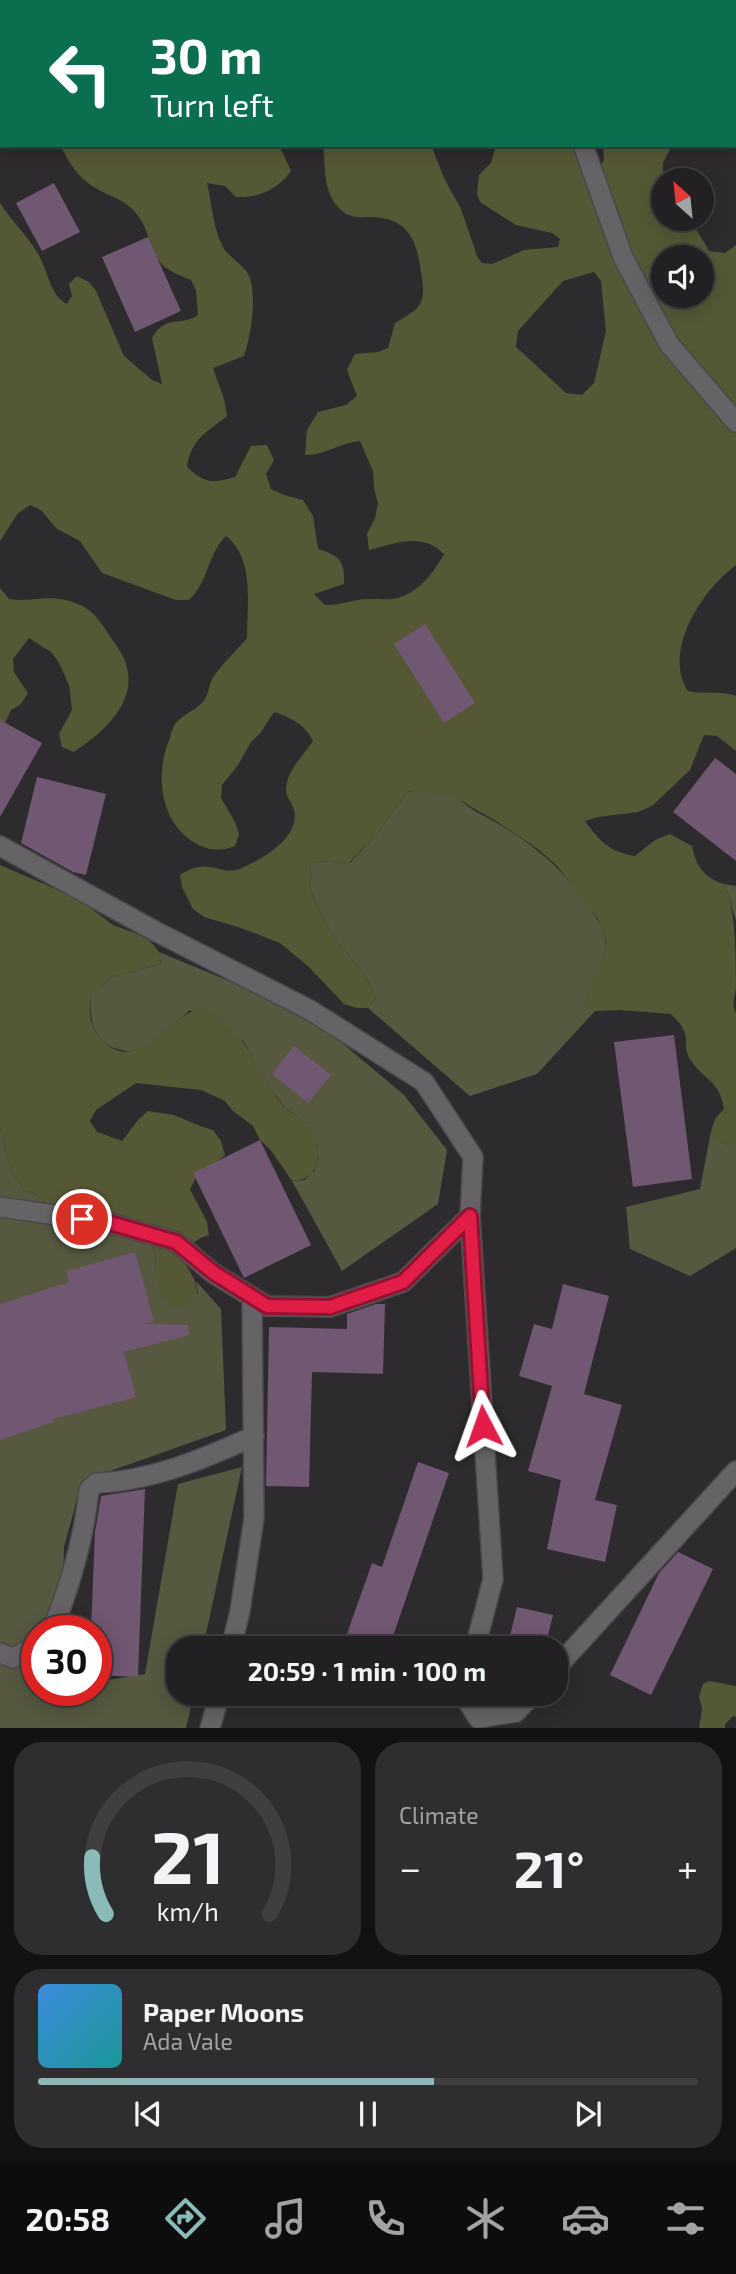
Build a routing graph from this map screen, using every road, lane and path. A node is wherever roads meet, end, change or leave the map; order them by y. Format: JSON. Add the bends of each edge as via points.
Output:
{"nodes":[{"id":1,"x":584,"y":147,"type":"edge"},
{"id":2,"x":736,"y":422,"type":"edge"},
{"id":3,"x":0,"y":846,"type":"edge"},
{"id":4,"x":0,"y":1207,"type":"edge"},
{"id":5,"x":470,"y":1216,"type":"junction"},
{"id":6,"x":252,"y":1297,"type":"junction"},
{"id":7,"x":254,"y":1436,"type":"junction"},
{"id":8,"x":736,"y":1471,"type":"edge"},
{"id":9,"x":59,"y":1615,"type":"edge"},
{"id":10,"x":235,"y":1636,"type":"edge"},
{"id":11,"x":478,"y":1636,"type":"edge"},
{"id":12,"x":0,"y":1653,"type":"edge"},
{"id":13,"x":21,"y":1654,"type":"edge"},
{"id":14,"x":568,"y":1655,"type":"edge"},
{"id":15,"x":217,"y":1706,"type":"edge"},
{"id":16,"x":470,"y":1706,"type":"edge"},
{"id":17,"x":522,"y":1706,"type":"edge"},
{"id":18,"x":479,"y":1723,"type":"edge"},
{"id":19,"x":211,"y":1728,"type":"edge"}],
"edges":[{"from":1,"to":2,"type":"street","via":[[622,257],[669,344]]},
{"from":3,"to":5,"type":"street","via":[[310,1010],[424,1082],[473,1157]]},
{"from":4,"to":6,"type":"street","via":[[110,1223],[176,1242]]},
{"from":5,"to":6,"type":"street","via":[[403,1282],[330,1307],[267,1306]]},
{"from":5,"to":11,"type":"street","via":[[493,1579]]},
{"from":6,"to":7,"type":"street"},
{"from":7,"to":9,"type":"street","via":[[176,1468],[122,1482],[96,1483],[89,1490],[86,1518]]},
{"from":7,"to":10,"type":"street","via":[[254,1518]]},
{"from":8,"to":14,"type":"street"},
{"from":12,"to":13,"type":"street","via":[[13,1658]]},
{"from":15,"to":19,"type":"street"},
{"from":16,"to":18,"type":"street"},
{"from":17,"to":18,"type":"street","via":[[516,1713]]}]}
